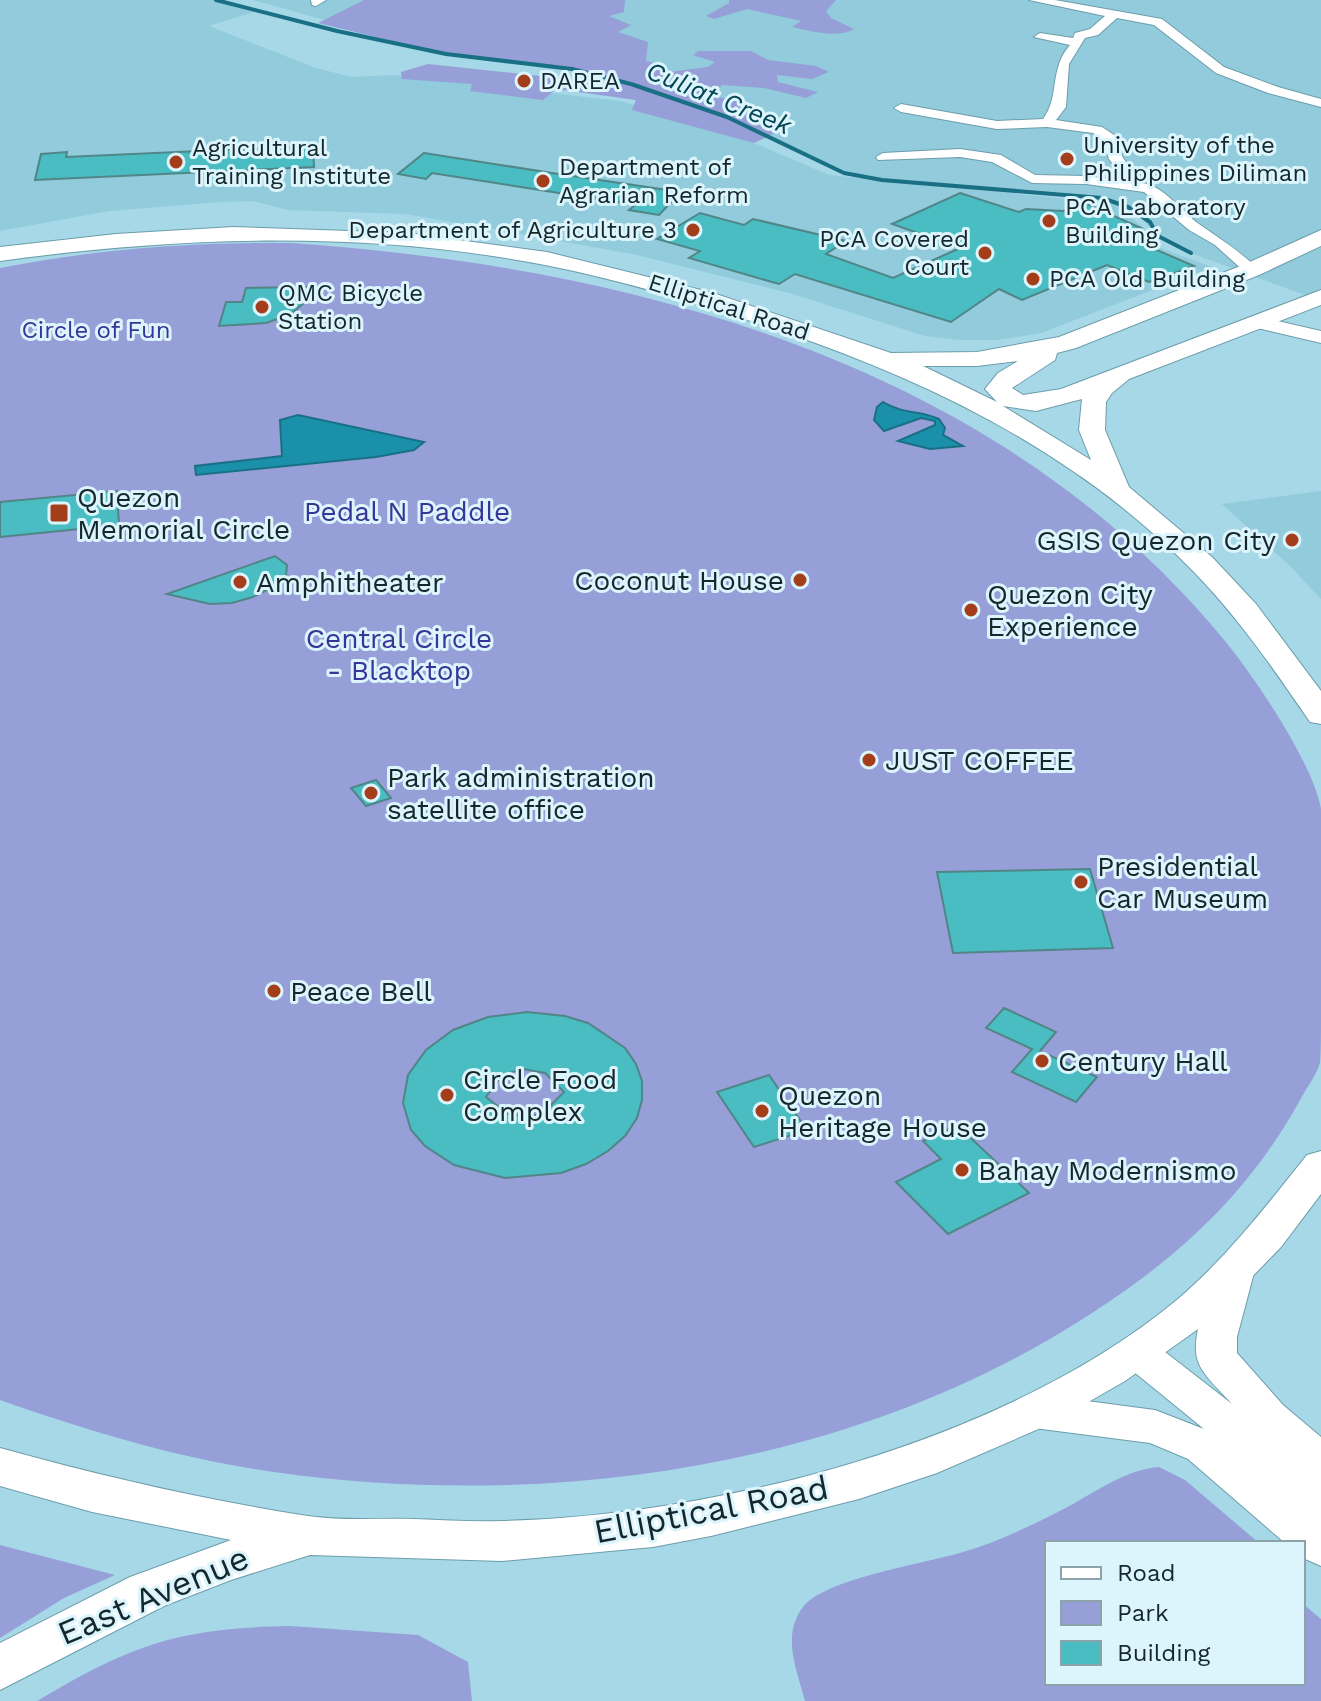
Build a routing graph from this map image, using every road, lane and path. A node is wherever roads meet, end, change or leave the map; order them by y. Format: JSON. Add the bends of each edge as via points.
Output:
{"nodes":[{"id":1,"x":1035,"y":0,"type":"edge"},
{"id":2,"x":1115,"y":14,"type":"junction"},
{"id":3,"x":1040,"y":37,"type":"dead end"},
{"id":4,"x":1078,"y":42,"type":"junction"},
{"id":5,"x":1273,"y":90,"type":"junction"},
{"id":6,"x":1257,"y":103,"type":"dead end"},
{"id":7,"x":1321,"y":103,"type":"edge"},
{"id":8,"x":901,"y":108,"type":"dead end"},
{"id":9,"x":1047,"y":123,"type":"junction"},
{"id":10,"x":883,"y":157,"type":"dead end"},
{"id":11,"x":1136,"y":185,"type":"junction"},
{"id":12,"x":1321,"y":237,"type":"edge"},
{"id":13,"x":1,"y":254,"type":"edge"},
{"id":14,"x":1251,"y":270,"type":"junction"},
{"id":15,"x":1321,"y":297,"type":"edge"},
{"id":16,"x":1256,"y":322,"type":"junction"},
{"id":17,"x":1096,"y":332,"type":"junction"},
{"id":18,"x":1321,"y":337,"type":"edge"},
{"id":19,"x":1067,"y":343,"type":"junction"},
{"id":20,"x":879,"y":359,"type":"junction"},
{"id":21,"x":1152,"y":361,"type":"junction"},
{"id":22,"x":1120,"y":374,"type":"junction"},
{"id":23,"x":1118,"y":493,"type":"junction"},
{"id":24,"x":1321,"y":715,"type":"edge"},
{"id":25,"x":1321,"y":1165,"type":"edge"},
{"id":26,"x":1235,"y":1269,"type":"junction"},
{"id":27,"x":1137,"y":1352,"type":"junction"},
{"id":28,"x":1034,"y":1411,"type":"junction"},
{"id":29,"x":1216,"y":1436,"type":"junction"},
{"id":30,"x":1321,"y":1462,"type":"edge"},
{"id":31,"x":0,"y":1467,"type":"edge"},
{"id":32,"x":1321,"y":1503,"type":"edge"},
{"id":33,"x":311,"y":1536,"type":"junction"},
{"id":34,"x":1321,"y":1547,"type":"edge"},
{"id":35,"x":0,"y":1668,"type":"edge"}],
"edges":[{"from":1,"to":2,"type":"street"},
{"from":2,"to":4,"type":"street","via":[[1094,32],[1081,33]]},
{"from":2,"to":5,"type":"street","via":[[1158,22],[1220,70]]},
{"from":3,"to":4,"type":"street"},
{"from":4,"to":9,"type":"street","via":[[1064,60],[1059,107]]},
{"from":5,"to":6,"type":"street"},
{"from":5,"to":7,"type":"street"},
{"from":8,"to":9,"type":"street","via":[[997,125]]},
{"from":9,"to":11,"type":"street","via":[[1105,134]]},
{"from":10,"to":11,"type":"street","via":[[960,153],[996,158],[1032,179]]},
{"from":11,"to":14,"type":"street","via":[[1153,191]]},
{"from":12,"to":14,"type":"main road"},
{"from":13,"to":20,"type":"main road","name":"Elliptical Road","via":[[231,234],[464,245],[557,259],[669,285]]},
{"from":14,"to":17,"type":"main road"},
{"from":15,"to":16,"type":"main road"},
{"from":16,"to":18,"type":"street"},
{"from":16,"to":21,"type":"main road"},
{"from":17,"to":19,"type":"main road"},
{"from":17,"to":21,"type":"main road"},
{"from":19,"to":20,"type":"main road","via":[[977,359]]},
{"from":19,"to":22,"type":"main road","via":[[1007,378],[1000,394],[1043,402]]},
{"from":20,"to":23,"type":"main road","name":"Elliptical Road","via":[[1017,424]]},
{"from":21,"to":22,"type":"main road"},
{"from":22,"to":23,"type":"main road","via":[[1102,388],[1092,416],[1092,430]]},
{"from":23,"to":24,"type":"main road","name":"Elliptical Road","via":[[1238,600]]},
{"from":25,"to":26,"type":"main road","name":"Elliptical Road"},
{"from":26,"to":27,"type":"main road","name":"Elliptical Road","via":[[1193,1310]]},
{"from":26,"to":30,"type":"main road","via":[[1217,1337],[1217,1358],[1268,1417]]},
{"from":27,"to":28,"type":"main road","name":"Elliptical Road"},
{"from":27,"to":29,"type":"main road"},
{"from":28,"to":29,"type":"main road"},
{"from":28,"to":33,"type":"main road","name":"Elliptical Road","via":[[921,1460],[859,1480],[697,1519],[502,1541]]},
{"from":29,"to":32,"type":"main road"},
{"from":29,"to":34,"type":"main road"},
{"from":31,"to":33,"type":"main road","name":"Elliptical Road","via":[[92,1493]]},
{"from":33,"to":35,"type":"main road","name":"East Avenue","via":[[165,1582],[83,1620]]}]}
